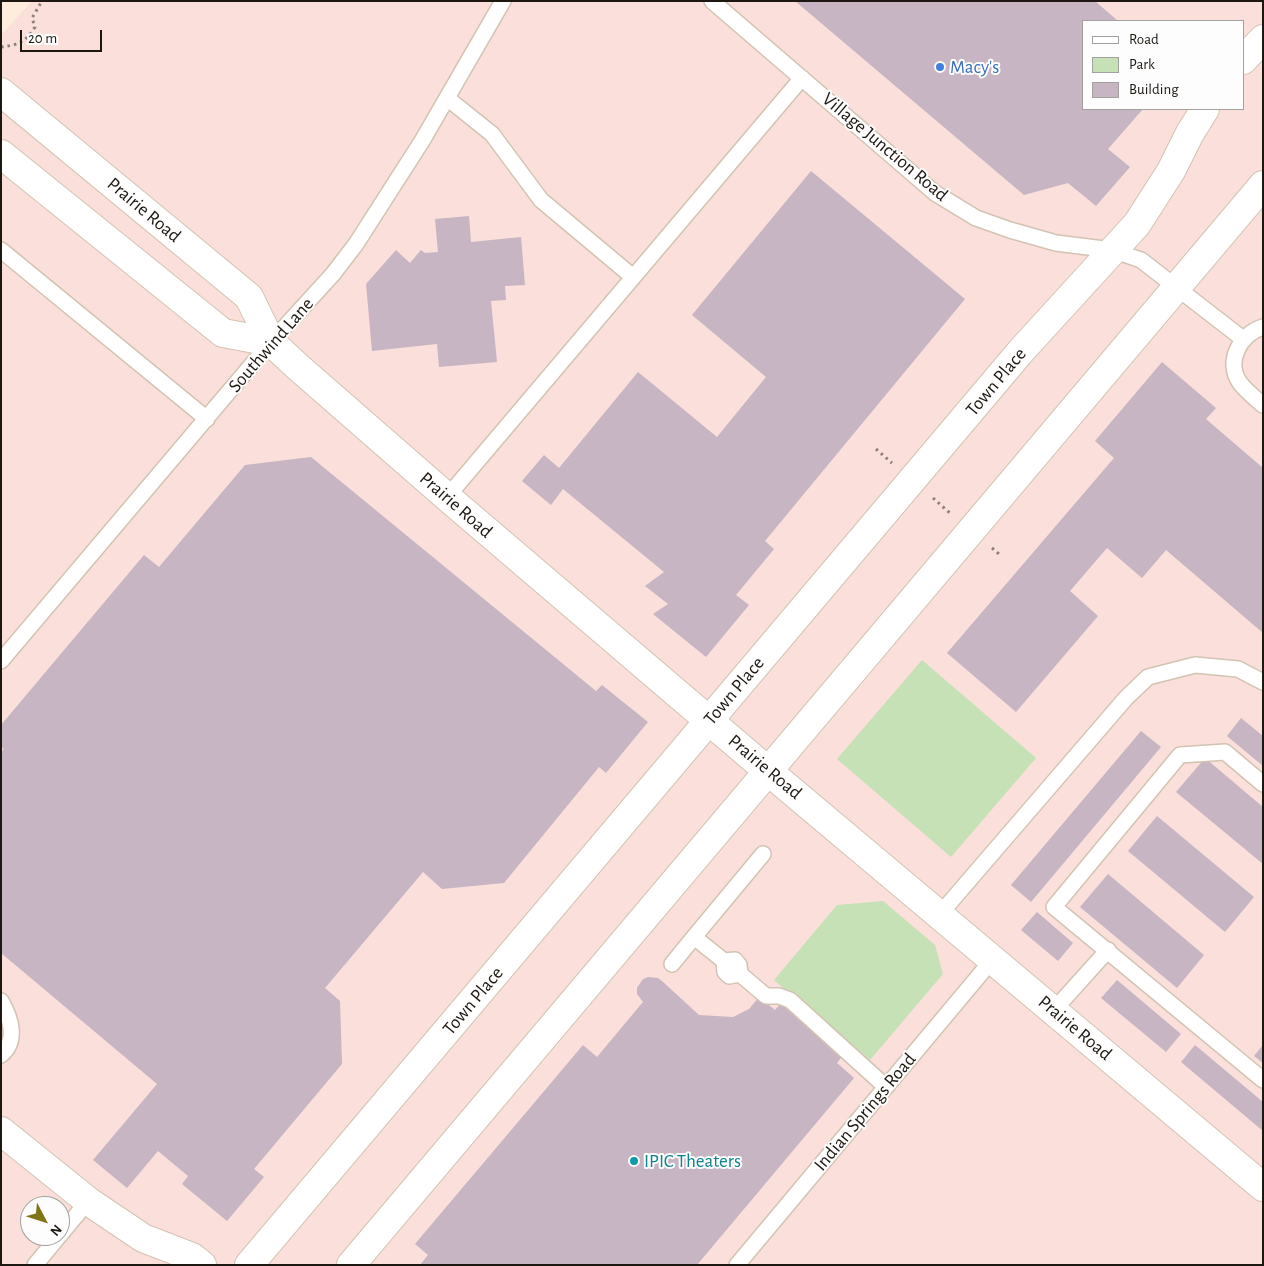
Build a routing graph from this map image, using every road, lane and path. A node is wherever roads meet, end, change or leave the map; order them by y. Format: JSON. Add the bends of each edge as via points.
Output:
{"nodes":[{"id":1,"x":42,"y":1,"type":"edge"},
{"id":2,"x":503,"y":1,"type":"edge"},
{"id":3,"x":712,"y":1,"type":"edge"},
{"id":4,"x":1263,"y":39,"type":"edge"},
{"id":5,"x":1,"y":47,"type":"edge"},
{"id":6,"x":1244,"y":59,"type":"edge"},
{"id":7,"x":802,"y":78,"type":"junction"},
{"id":8,"x":1,"y":92,"type":"edge"},
{"id":9,"x":447,"y":98,"type":"junction"},
{"id":10,"x":1204,"y":110,"type":"edge"},
{"id":11,"x":1,"y":154,"type":"edge"},
{"id":12,"x":1263,"y":185,"type":"edge"},
{"id":13,"x":1,"y":250,"type":"edge"},
{"id":14,"x":1112,"y":250,"type":"junction"},
{"id":15,"x":633,"y":277,"type":"junction"},
{"id":16,"x":1175,"y":286,"type":"junction"},
{"id":17,"x":1263,"y":327,"type":"edge"},
{"id":18,"x":1242,"y":339,"type":"junction"},
{"id":19,"x":271,"y":342,"type":"junction"},
{"id":20,"x":1263,"y":404,"type":"edge"},
{"id":21,"x":207,"y":418,"type":"junction"},
{"id":22,"x":876,"y":449,"type":"dead end"},
{"id":23,"x":912,"y":480,"type":"junction"},
{"id":24,"x":447,"y":497,"type":"junction"},
{"id":25,"x":972,"y":531,"type":"junction"},
{"id":26,"x":999,"y":554,"type":"dead end"},
{"id":27,"x":1,"y":661,"type":"edge"},
{"id":28,"x":1263,"y":682,"type":"edge"},
{"id":29,"x":709,"y":720,"type":"junction"},
{"id":30,"x":768,"y":771,"type":"junction"},
{"id":31,"x":1263,"y":784,"type":"edge"},
{"id":32,"x":763,"y":854,"type":"dead end"},
{"id":33,"x":940,"y":914,"type":"junction"},
{"id":34,"x":694,"y":937,"type":"junction"},
{"id":35,"x":1108,"y":950,"type":"junction"},
{"id":36,"x":993,"y":959,"type":"junction"},
{"id":37,"x":672,"y":964,"type":"dead end"},
{"id":38,"x":1,"y":1001,"type":"edge"},
{"id":39,"x":1054,"y":1010,"type":"junction"},
{"id":40,"x":1,"y":1055,"type":"edge"},
{"id":41,"x":1263,"y":1080,"type":"edge"},
{"id":42,"x":886,"y":1087,"type":"junction"},
{"id":43,"x":1,"y":1131,"type":"edge"},
{"id":44,"x":1263,"y":1187,"type":"edge"},
{"id":45,"x":88,"y":1201,"type":"junction"},
{"id":46,"x":70,"y":1224,"type":"edge"},
{"id":47,"x":51,"y":1246,"type":"edge"},
{"id":48,"x":35,"y":1265,"type":"edge"},
{"id":49,"x":202,"y":1265,"type":"edge"},
{"id":50,"x":249,"y":1265,"type":"edge"},
{"id":51,"x":351,"y":1265,"type":"edge"},
{"id":52,"x":737,"y":1265,"type":"edge"}],
"edges":[{"from":1,"to":5,"type":"path","via":[[32,18],[35,27],[28,39],[17,45]]},
{"from":2,"to":9,"type":"lane","name":"Southwind Lane"},
{"from":3,"to":7,"type":"lane","name":"Village Junction Road"},
{"from":4,"to":6,"type":"street"},
{"from":7,"to":14,"type":"lane","name":"Village Junction Road","via":[[936,193],[976,218],[1056,243]]},
{"from":7,"to":15,"type":"lane"},
{"from":8,"to":19,"type":"street","name":"Prairie Road","via":[[249,297]]},
{"from":9,"to":15,"type":"lane","via":[[492,134],[541,200]]},
{"from":9,"to":19,"type":"lane","name":"Southwind Lane","via":[[356,244]]},
{"from":10,"to":14,"type":"street","name":"Town Place","via":[[1147,209]]},
{"from":11,"to":19,"type":"street","via":[[223,333]]},
{"from":12,"to":16,"type":"street"},
{"from":13,"to":21,"type":"lane"},
{"from":14,"to":16,"type":"lane","name":"Village Junction Road","via":[[1141,260]]},
{"from":14,"to":23,"type":"street","name":"Town Place"},
{"from":15,"to":24,"type":"lane"},
{"from":16,"to":18,"type":"lane","name":"Village Junction Road"},
{"from":16,"to":25,"type":"street"},
{"from":17,"to":18,"type":"lane"},
{"from":18,"to":20,"type":"lane","via":[[1234,367],[1239,382]]},
{"from":19,"to":21,"type":"lane","name":"Southwind Lane"},
{"from":19,"to":24,"type":"street","name":"Prairie Road"},
{"from":21,"to":27,"type":"lane","name":"Southwind Lane"},
{"from":22,"to":23,"type":"path"},
{"from":23,"to":25,"type":"path"},
{"from":23,"to":29,"type":"street","name":"Town Place"},
{"from":24,"to":29,"type":"street","name":"Prairie Road"},
{"from":25,"to":26,"type":"path"},
{"from":25,"to":30,"type":"street"},
{"from":28,"to":33,"type":"lane","via":[[1238,669],[1195,665],[1148,677],[1126,698]]},
{"from":29,"to":30,"type":"street","name":"Prairie Road"},
{"from":29,"to":50,"type":"street","name":"Town Place"},
{"from":30,"to":33,"type":"street","name":"Prairie Road"},
{"from":30,"to":51,"type":"street"},
{"from":31,"to":35,"type":"lane","via":[[1225,752],[1180,755],[1054,907]]},
{"from":32,"to":34,"type":"lane"},
{"from":33,"to":36,"type":"street","name":"Prairie Road"},
{"from":34,"to":37,"type":"lane"},
{"from":34,"to":42,"type":"lane","via":[[724,961],[735,960],[740,974],[766,996],[790,1000]]},
{"from":35,"to":39,"type":"lane"},
{"from":35,"to":41,"type":"lane"},
{"from":36,"to":39,"type":"street","name":"Prairie Road"},
{"from":36,"to":42,"type":"lane","name":"Indian Springs Road"},
{"from":38,"to":40,"type":"lane","via":[[13,1030],[8,1049]]},
{"from":39,"to":44,"type":"street","name":"Prairie Road"},
{"from":42,"to":52,"type":"lane","name":"Indian Springs Road"},
{"from":43,"to":45,"type":"street"},
{"from":45,"to":46,"type":"lane"},
{"from":45,"to":49,"type":"street","via":[[143,1238],[192,1257]]},
{"from":47,"to":48,"type":"lane"}]}
